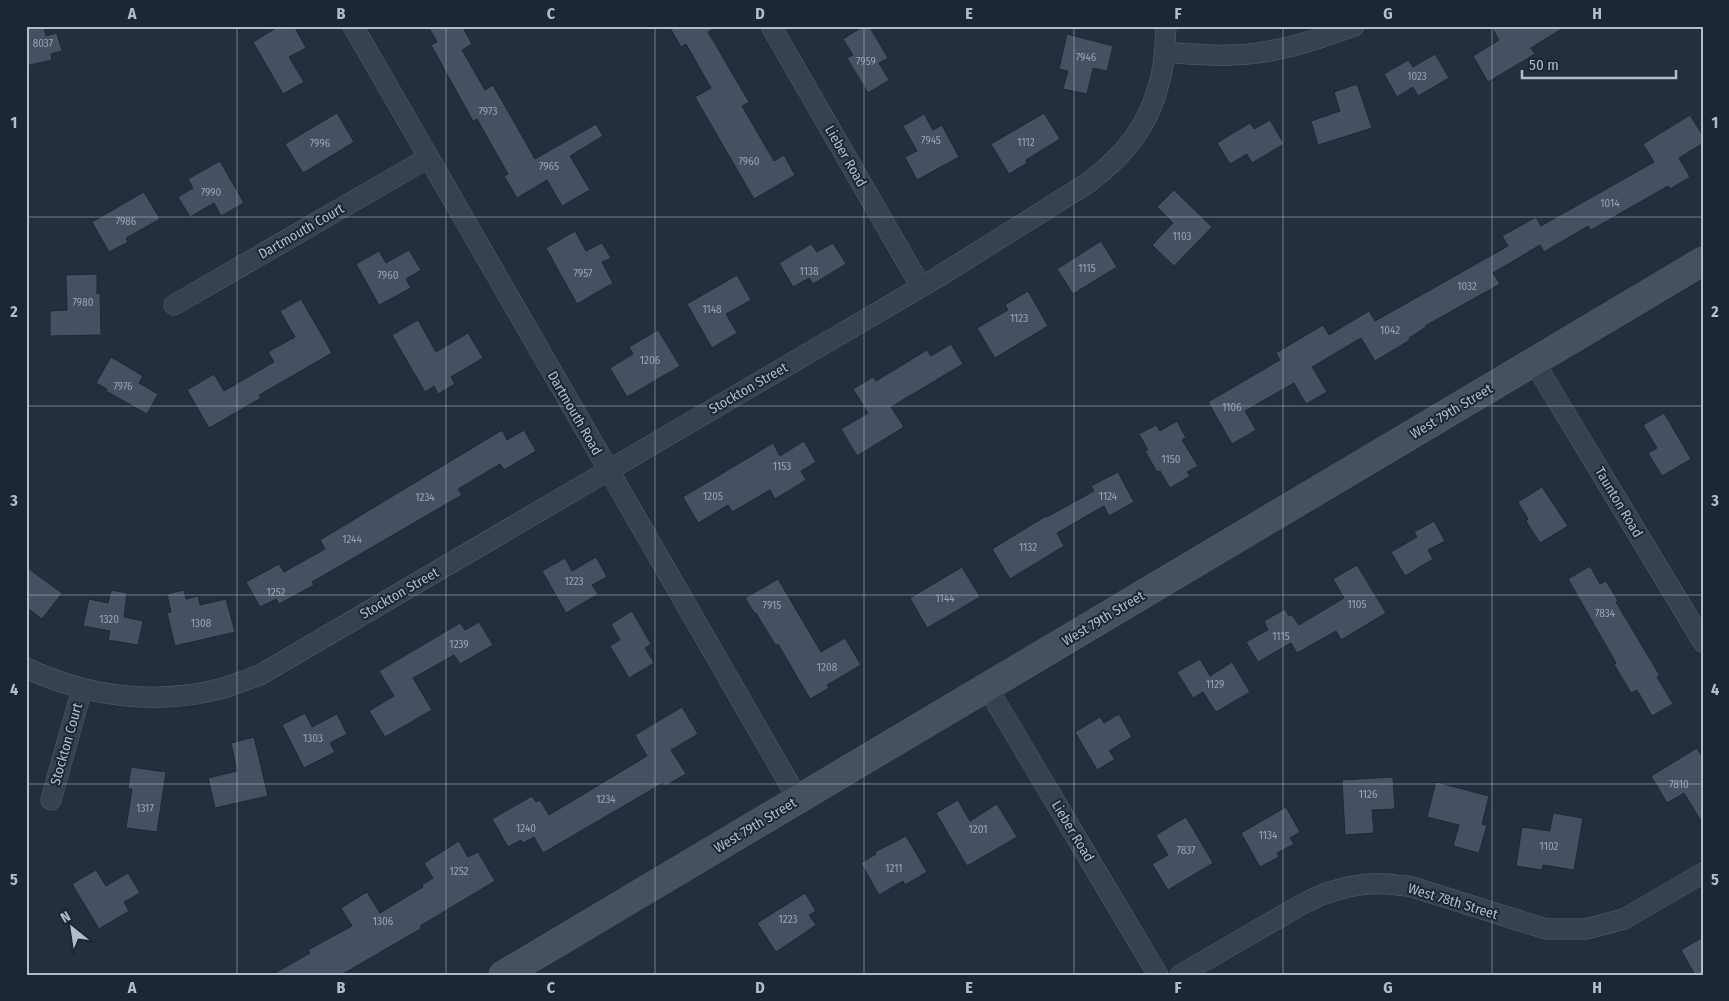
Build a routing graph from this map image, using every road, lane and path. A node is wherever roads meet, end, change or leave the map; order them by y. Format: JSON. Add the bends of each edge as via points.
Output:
{"nodes":[{"id":1,"x":353,"y":26,"type":"edge"},
{"id":2,"x":771,"y":26,"type":"edge"},
{"id":3,"x":1166,"y":26,"type":"edge"},
{"id":4,"x":1354,"y":26,"type":"edge"},
{"id":5,"x":1165,"y":52,"type":"junction"},
{"id":6,"x":428,"y":158,"type":"junction"},
{"id":7,"x":1703,"y":261,"type":"edge"},
{"id":8,"x":921,"y":287,"type":"junction"},
{"id":9,"x":174,"y":305,"type":"dead end"},
{"id":10,"x":1534,"y":362,"type":"junction"},
{"id":11,"x":608,"y":471,"type":"junction"},
{"id":12,"x":1703,"y":642,"type":"edge"},
{"id":13,"x":26,"y":668,"type":"edge"},
{"id":14,"x":987,"y":687,"type":"junction"},
{"id":15,"x":82,"y":689,"type":"junction"},
{"id":16,"x":798,"y":799,"type":"junction"},
{"id":17,"x":51,"y":800,"type":"dead end"},
{"id":18,"x":1703,"y":873,"type":"edge"},
{"id":19,"x":503,"y":975,"type":"edge"},
{"id":20,"x":1158,"y":975,"type":"edge"},
{"id":21,"x":1180,"y":975,"type":"edge"}],
"edges":[{"from":1,"to":6,"type":"street","name":"Dartmouth Road"},
{"from":2,"to":8,"type":"street","name":"Lieber Road"},
{"from":3,"to":5,"type":"street"},
{"from":4,"to":5,"type":"street","via":[[1318,40],[1260,52],[1212,55]]},
{"from":5,"to":8,"type":"street","name":"Stockton Street","via":[[1151,110],[1136,135],[1111,165],[1088,183]]},
{"from":6,"to":9,"type":"street","name":"Dartmouth Court"},
{"from":6,"to":11,"type":"street","name":"Dartmouth Road"},
{"from":7,"to":10,"type":"main road","name":"West 79th Street"},
{"from":8,"to":11,"type":"street","name":"Stockton Street"},
{"from":10,"to":12,"type":"street","name":"Taunton Road"},
{"from":10,"to":14,"type":"main road","name":"West 79th Street"},
{"from":11,"to":15,"type":"street","name":"Stockton Street","via":[[260,675],[224,688],[177,697],[129,697]]},
{"from":11,"to":16,"type":"street","name":"Dartmouth Road"},
{"from":13,"to":15,"type":"street","name":"Stockton Street"},
{"from":14,"to":16,"type":"main road","name":"West 79th Street"},
{"from":14,"to":20,"type":"street","name":"Lieber Road"},
{"from":15,"to":17,"type":"street","name":"Stockton Court"},
{"from":16,"to":19,"type":"main road","name":"West 79th Street"},
{"from":18,"to":21,"type":"street","name":"West 78th Street","via":[[1624,919],[1586,929],[1546,928],[1409,886],[1362,884],[1333,890],[1307,901]]}]}
